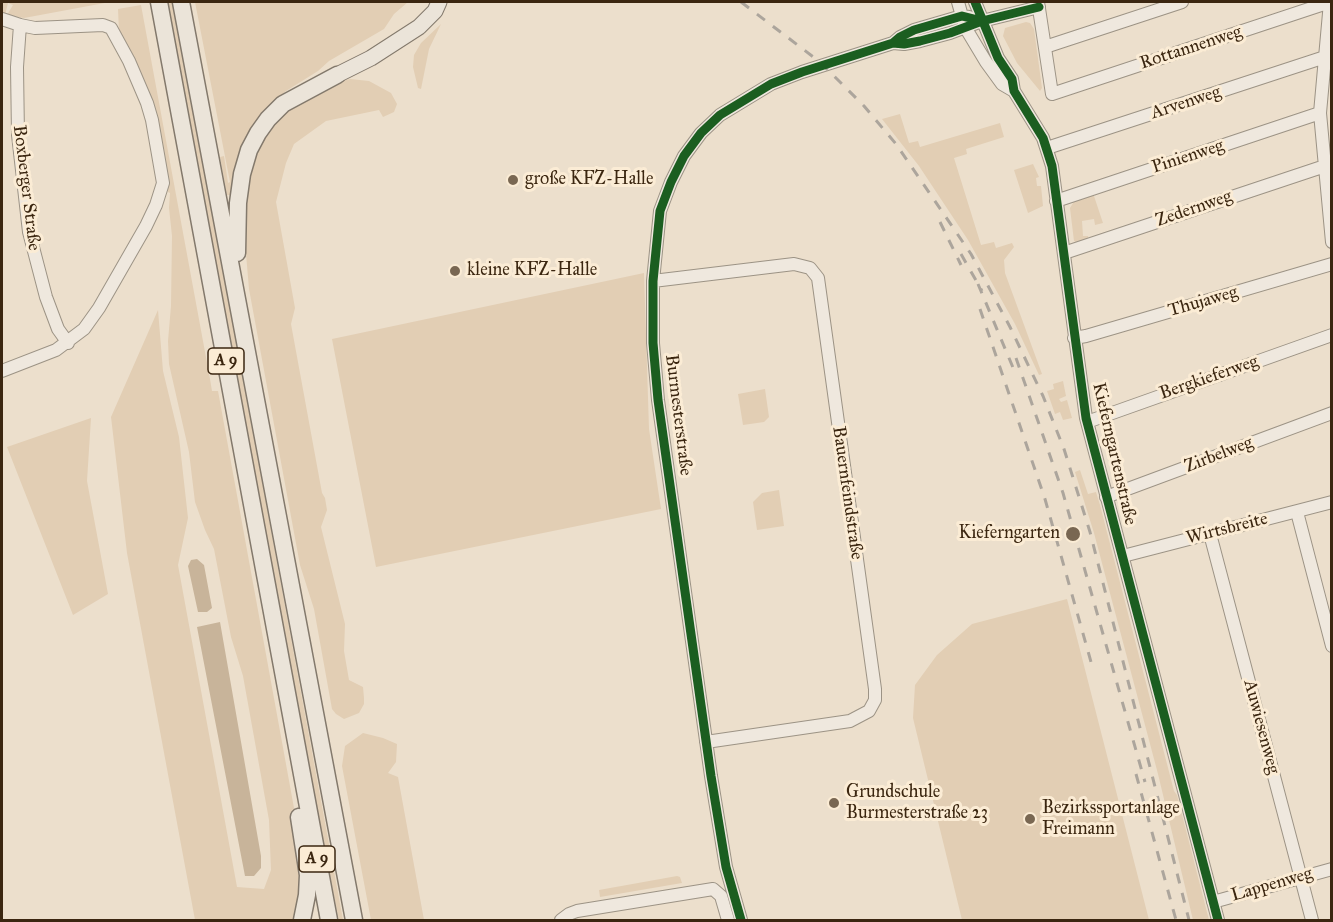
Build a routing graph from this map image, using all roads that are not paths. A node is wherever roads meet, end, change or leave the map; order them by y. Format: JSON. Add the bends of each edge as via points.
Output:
{"nodes":[{"id":1,"x":159,"y":2,"type":"edge"},
{"id":2,"x":182,"y":2,"type":"edge"},
{"id":3,"x":439,"y":2,"type":"edge"},
{"id":4,"x":958,"y":2,"type":"edge"},
{"id":5,"x":975,"y":2,"type":"edge"},
{"id":6,"x":1182,"y":2,"type":"edge"},
{"id":7,"x":1330,"y":2,"type":"edge"},
{"id":8,"x":1039,"y":4,"type":"edge"},
{"id":9,"x":2,"y":19,"type":"edge"},
{"id":10,"x":982,"y":21,"type":"junction"},
{"id":11,"x":964,"y":22,"type":"junction"},
{"id":12,"x":20,"y":26,"type":"junction"},
{"id":13,"x":1046,"y":47,"type":"junction"},
{"id":14,"x":1325,"y":57,"type":"junction"},
{"id":15,"x":337,"y":75,"type":"joint"},
{"id":16,"x":1014,"y":91,"type":"junction"},
{"id":17,"x":1320,"y":113,"type":"junction"},
{"id":18,"x":1326,"y":125,"type":"edge"},
{"id":19,"x":1047,"y":148,"type":"junction"},
{"id":20,"x":1324,"y":166,"type":"junction"},
{"id":21,"x":1056,"y":201,"type":"junction"},
{"id":22,"x":1331,"y":224,"type":"edge"},
{"id":23,"x":1332,"y":242,"type":"edge"},
{"id":24,"x":1064,"y":253,"type":"junction"},
{"id":25,"x":1332,"y":264,"type":"edge"},
{"id":26,"x":235,"y":278,"type":"junction"},
{"id":27,"x":653,"y":281,"type":"junction"},
{"id":28,"x":1332,"y":335,"type":"edge"},
{"id":29,"x":1074,"y":338,"type":"junction"},
{"id":30,"x":68,"y":343,"type":"junction"},
{"id":31,"x":2,"y":371,"type":"edge"},
{"id":32,"x":1332,"y":413,"type":"edge"},
{"id":33,"x":1087,"y":422,"type":"junction"},
{"id":34,"x":1106,"y":497,"type":"junction"},
{"id":35,"x":1332,"y":502,"type":"edge"},
{"id":36,"x":1297,"y":512,"type":"junction"},
{"id":37,"x":1210,"y":534,"type":"junction"},
{"id":38,"x":1123,"y":556,"type":"junction"},
{"id":39,"x":1332,"y":646,"type":"edge"},
{"id":40,"x":706,"y":742,"type":"junction"},
{"id":41,"x":306,"y":796,"type":"junction"},
{"id":42,"x":1332,"y":869,"type":"edge"},
{"id":43,"x":1300,"y":877,"type":"junction"},
{"id":44,"x":1213,"y":902,"type":"junction"},
{"id":45,"x":302,"y":921,"type":"edge"},
{"id":46,"x":329,"y":921,"type":"edge"},
{"id":47,"x":354,"y":921,"type":"edge"},
{"id":48,"x":561,"y":921,"type":"edge"},
{"id":49,"x":728,"y":921,"type":"edge"},
{"id":50,"x":741,"y":921,"type":"edge"},
{"id":51,"x":1218,"y":921,"type":"edge"},
{"id":52,"x":1312,"y":921,"type":"edge"}],
"edges":[{"from":1,"to":41,"type":"highway","number":"A 9"},
{"from":2,"to":26,"type":"highway","number":"A 9"},
{"from":3,"to":15,"type":"main road","via":[[419,27]]},
{"from":4,"to":11,"type":"street","name":"Kieferngartenstraße"},
{"from":5,"to":10,"type":"street","name":"Kieferngartenstraße"},
{"from":6,"to":13,"type":"street"},
{"from":7,"to":13,"type":"street","name":"Rottannenweg","via":[[1052,94]]},
{"from":7,"to":14,"type":"street"},
{"from":8,"to":10,"type":"street","name":"Burmesterstraße"},
{"from":8,"to":13,"type":"street"},
{"from":9,"to":12,"type":"street"},
{"from":10,"to":11,"type":"street","name":"Burmesterstraße"},
{"from":10,"to":16,"type":"street","name":"Kieferngartenstraße","via":[[1012,79]]},
{"from":11,"to":16,"type":"street","name":"Kieferngartenstraße","via":[[997,78]]},
{"from":11,"to":27,"type":"street","name":"Burmesterstraße","via":[[920,41],[893,43],[802,72],[771,84],[720,115],[684,156],[671,182],[660,211]]},
{"from":12,"to":30,"type":"street","name":"Boxberger Straße","via":[[18,135],[29,232],[46,297]]},
{"from":12,"to":30,"type":"street","via":[[111,28],[152,120],[163,183],[146,226],[99,308]]},
{"from":14,"to":17,"type":"street"},
{"from":14,"to":19,"type":"street","name":"Arvenweg"},
{"from":15,"to":26,"type":"highway","via":[[283,104],[268,118],[249,150],[238,203]]},
{"from":16,"to":19,"type":"street","name":"Kieferngartenstraße"},
{"from":17,"to":18,"type":"street"},
{"from":17,"to":21,"type":"street","name":"Pinienweg"},
{"from":18,"to":20,"type":"street"},
{"from":19,"to":21,"type":"street","name":"Kieferngartenstraße"},
{"from":20,"to":22,"type":"street"},
{"from":20,"to":24,"type":"street","name":"Zedernweg"},
{"from":21,"to":24,"type":"street","name":"Kieferngartenstraße"},
{"from":22,"to":23,"type":"street"},
{"from":24,"to":29,"type":"street","name":"Kieferngartenstraße"},
{"from":25,"to":29,"type":"street","name":"Thujaweg"},
{"from":26,"to":47,"type":"highway","number":"A 9"},
{"from":27,"to":40,"type":"street","name":"Burmesterstraße","via":[[652,343],[658,400]]},
{"from":27,"to":40,"type":"street","name":"Bauernfeindstraße","via":[[794,264],[810,268],[818,278],[875,689],[869,711],[850,721]]},
{"from":28,"to":33,"type":"street","name":"Bergkieferweg"},
{"from":29,"to":33,"type":"street","name":"Kieferngartenstraße"},
{"from":30,"to":31,"type":"street"},
{"from":32,"to":34,"type":"street","name":"Zirbelweg"},
{"from":33,"to":34,"type":"street","name":"Kieferngartenstraße"},
{"from":34,"to":38,"type":"street","name":"Kieferngartenstraße"},
{"from":35,"to":36,"type":"street","name":"Wirtsbreite"},
{"from":36,"to":37,"type":"street","name":"Wirtsbreite"},
{"from":36,"to":39,"type":"street"},
{"from":37,"to":38,"type":"street","name":"Wirtsbreite"},
{"from":37,"to":43,"type":"street","name":"Auwiesenweg"},
{"from":38,"to":44,"type":"street","name":"Kieferngartenstraße"},
{"from":40,"to":50,"type":"street","name":"Burmesterstraße","via":[[726,867]]},
{"from":41,"to":45,"type":"highway","via":[[299,818],[308,875]]},
{"from":41,"to":46,"type":"highway","number":"A 9"},
{"from":42,"to":43,"type":"street","name":"Lappenweg"},
{"from":43,"to":44,"type":"street","name":"Lappenweg"},
{"from":43,"to":52,"type":"street","name":"Auwiesenweg"},
{"from":44,"to":51,"type":"street","name":"Kieferngartenstraße"},
{"from":48,"to":49,"type":"street","via":[[577,911],[713,889],[721,896]]}]}
